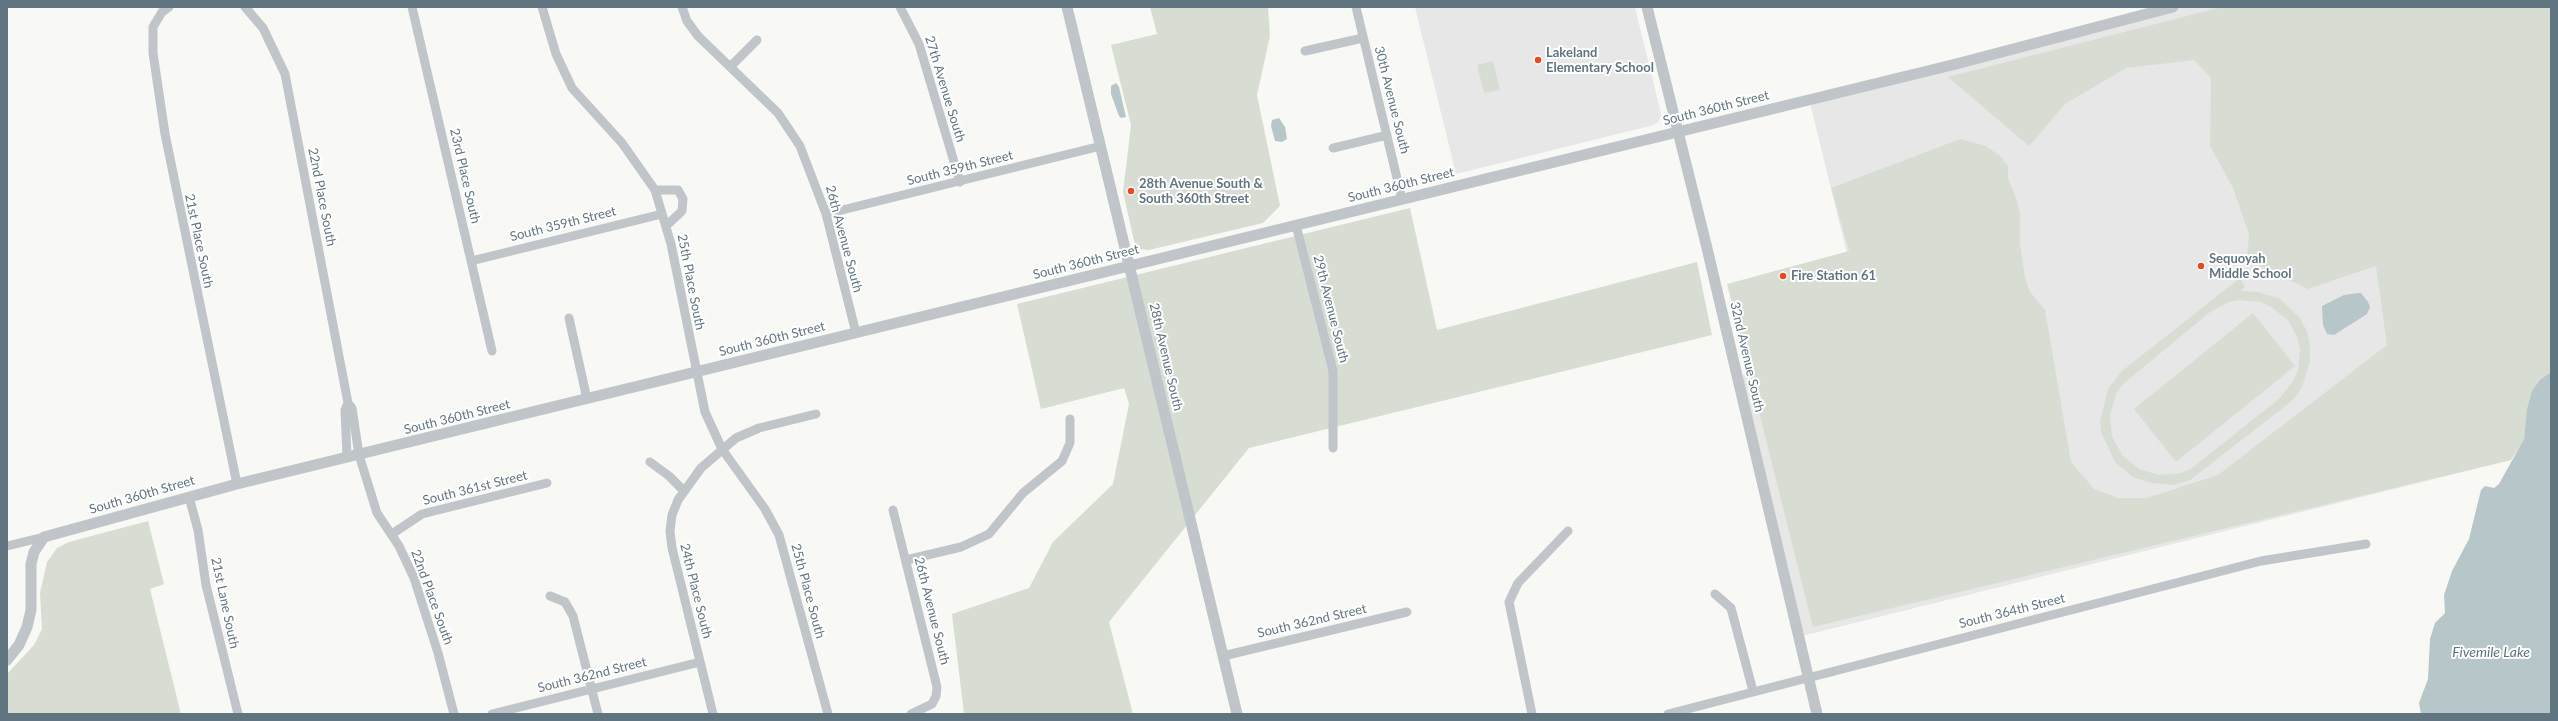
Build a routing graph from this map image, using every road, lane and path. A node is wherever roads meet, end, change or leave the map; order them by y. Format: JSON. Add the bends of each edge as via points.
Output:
{"nodes":[{"id":1,"x":169,"y":7,"type":"edge"},
{"id":2,"x":245,"y":7,"type":"edge"},
{"id":3,"x":412,"y":7,"type":"edge"},
{"id":4,"x":542,"y":7,"type":"edge"},
{"id":5,"x":682,"y":7,"type":"edge"},
{"id":6,"x":900,"y":7,"type":"edge"},
{"id":7,"x":1067,"y":7,"type":"edge"},
{"id":8,"x":1356,"y":7,"type":"edge"},
{"id":9,"x":1647,"y":7,"type":"edge"},
{"id":10,"x":2173,"y":7,"type":"edge"},
{"id":11,"x":1363,"y":38,"type":"junction"},
{"id":12,"x":757,"y":40,"type":"dead end"},
{"id":13,"x":1305,"y":51,"type":"dead end"},
{"id":14,"x":730,"y":67,"type":"junction"},
{"id":15,"x":1677,"y":132,"type":"junction"},
{"id":16,"x":1387,"y":135,"type":"junction"},
{"id":17,"x":1101,"y":146,"type":"junction"},
{"id":18,"x":1333,"y":148,"type":"dead end"},
{"id":19,"x":960,"y":182,"type":"junction"},
{"id":20,"x":655,"y":190,"type":"junction"},
{"id":21,"x":1402,"y":199,"type":"junction"},
{"id":22,"x":662,"y":214,"type":"junction"},
{"id":23,"x":826,"y":214,"type":"junction"},
{"id":24,"x":1296,"y":225,"type":"junction"},
{"id":25,"x":666,"y":226,"type":"junction"},
{"id":26,"x":471,"y":261,"type":"junction"},
{"id":27,"x":1130,"y":266,"type":"junction"},
{"id":28,"x":569,"y":318,"type":"dead end"},
{"id":29,"x":856,"y":333,"type":"junction"},
{"id":30,"x":492,"y":351,"type":"dead end"},
{"id":31,"x":696,"y":372,"type":"junction"},
{"id":32,"x":587,"y":399,"type":"junction"},
{"id":33,"x":348,"y":403,"type":"junction"},
{"id":34,"x":816,"y":414,"type":"dead end"},
{"id":35,"x":1070,"y":419,"type":"dead end"},
{"id":36,"x":1332,"y":448,"type":"dead end"},
{"id":37,"x":722,"y":449,"type":"junction"},
{"id":38,"x":359,"y":455,"type":"junction"},
{"id":39,"x":347,"y":457,"type":"junction"},
{"id":40,"x":650,"y":462,"type":"dead end"},
{"id":41,"x":547,"y":483,"type":"dead end"},
{"id":42,"x":237,"y":484,"type":"junction"},
{"id":43,"x":684,"y":490,"type":"junction"},
{"id":44,"x":189,"y":497,"type":"junction"},
{"id":45,"x":893,"y":510,"type":"dead end"},
{"id":46,"x":1568,"y":530,"type":"dead end"},
{"id":47,"x":392,"y":534,"type":"junction"},
{"id":48,"x":44,"y":537,"type":"junction"},
{"id":49,"x":2366,"y":544,"type":"dead end"},
{"id":50,"x":7,"y":546,"type":"edge"},
{"id":51,"x":906,"y":560,"type":"junction"},
{"id":52,"x":1715,"y":594,"type":"dead end"},
{"id":53,"x":550,"y":596,"type":"dead end"},
{"id":54,"x":1407,"y":612,"type":"dead end"},
{"id":55,"x":1223,"y":656,"type":"junction"},
{"id":56,"x":7,"y":660,"type":"edge"},
{"id":57,"x":700,"y":662,"type":"junction"},
{"id":58,"x":1807,"y":677,"type":"junction"},
{"id":59,"x":591,"y":688,"type":"junction"},
{"id":60,"x":1753,"y":691,"type":"junction"},
{"id":61,"x":238,"y":714,"type":"edge"},
{"id":62,"x":454,"y":714,"type":"edge"},
{"id":63,"x":492,"y":714,"type":"edge"},
{"id":64,"x":598,"y":714,"type":"edge"},
{"id":65,"x":713,"y":714,"type":"edge"},
{"id":66,"x":828,"y":714,"type":"edge"},
{"id":67,"x":911,"y":714,"type":"edge"},
{"id":68,"x":1237,"y":714,"type":"edge"},
{"id":69,"x":1532,"y":714,"type":"edge"},
{"id":70,"x":1668,"y":714,"type":"edge"},
{"id":71,"x":1817,"y":714,"type":"edge"}],
"edges":[{"from":1,"to":42,"type":"street","name":"21st Place South","via":[[162,12],[153,27],[153,53],[168,150]]},
{"from":2,"to":33,"type":"street","name":"22nd Place South","via":[[263,28],[285,74]]},
{"from":3,"to":26,"type":"street","name":"23rd Place South"},
{"from":4,"to":20,"type":"street","name":"25th Place South","via":[[556,54],[572,88],[622,143]]},
{"from":5,"to":14,"type":"street","name":"26th Avenue South","via":[[687,21],[698,36]]},
{"from":6,"to":19,"type":"street","name":"27th Avenue South","via":[[919,44]]},
{"from":7,"to":17,"type":"street","name":"28th Avenue South"},
{"from":8,"to":11,"type":"street","name":"30th Avenue South"},
{"from":9,"to":15,"type":"street","name":"32nd Avenue South"},
{"from":10,"to":15,"type":"street","name":"South 360th Street","via":[[1963,62]]},
{"from":11,"to":13,"type":"street"},
{"from":11,"to":16,"type":"street","name":"30th Avenue South"},
{"from":12,"to":14,"type":"street"},
{"from":14,"to":23,"type":"street","name":"26th Avenue South","via":[[766,101],[790,129],[800,146]]},
{"from":15,"to":21,"type":"street","name":"South 360th Street"},
{"from":15,"to":58,"type":"street","name":"32nd Avenue South","via":[[1712,266]]},
{"from":16,"to":18,"type":"street"},
{"from":16,"to":21,"type":"street","name":"30th Avenue South"},
{"from":17,"to":19,"type":"street","name":"South 359th Street"},
{"from":17,"to":27,"type":"street","name":"28th Avenue South"},
{"from":19,"to":23,"type":"street","name":"South 359th Street"},
{"from":20,"to":22,"type":"street","name":"25th Place South"},
{"from":20,"to":25,"type":"street","via":[[678,190],[683,199],[682,211]]},
{"from":21,"to":24,"type":"street","name":"South 360th Street"},
{"from":22,"to":25,"type":"street","name":"25th Place South"},
{"from":22,"to":26,"type":"street","name":"South 359th Street"},
{"from":23,"to":29,"type":"street","name":"26th Avenue South"},
{"from":24,"to":27,"type":"street","name":"South 360th Street"},
{"from":24,"to":36,"type":"street","name":"29th Avenue South","via":[[1333,371]]},
{"from":25,"to":31,"type":"street","name":"25th Place South"},
{"from":26,"to":30,"type":"street","name":"23rd Place South"},
{"from":27,"to":29,"type":"street","name":"South 360th Street"},
{"from":27,"to":55,"type":"street","name":"28th Avenue South"},
{"from":28,"to":32,"type":"street"},
{"from":29,"to":31,"type":"street","name":"South 360th Street"},
{"from":31,"to":32,"type":"street","name":"South 360th Street"},
{"from":31,"to":37,"type":"street","name":"25th Place South","via":[[710,427]]},
{"from":32,"to":38,"type":"street","name":"South 360th Street"},
{"from":33,"to":38,"type":"street","name":"22nd Place South","via":[[352,408]]},
{"from":33,"to":39,"type":"street","name":"22nd Place South","via":[[345,410]]},
{"from":34,"to":37,"type":"street","via":[[750,431]]},
{"from":35,"to":51,"type":"street","via":[[1070,443],[1062,461],[1023,493],[989,534],[966,546]]},
{"from":37,"to":43,"type":"street","name":"24th Place South"},
{"from":37,"to":66,"type":"street","name":"25th Place South","via":[[765,508],[779,535]]},
{"from":38,"to":39,"type":"street","name":"South 360th Street"},
{"from":38,"to":47,"type":"street","name":"22nd Place South","via":[[377,513]]},
{"from":39,"to":42,"type":"street","name":"South 360th Street"},
{"from":40,"to":43,"type":"street"},
{"from":41,"to":47,"type":"street","name":"South 361st Street","via":[[422,514]]},
{"from":42,"to":44,"type":"street","name":"South 360th Street"},
{"from":43,"to":57,"type":"street","name":"24th Place South","via":[[672,515],[670,536]]},
{"from":44,"to":48,"type":"street","name":"South 360th Street"},
{"from":44,"to":61,"type":"street","name":"21st Lane South","via":[[198,530],[206,585]]},
{"from":45,"to":51,"type":"street","name":"26th Avenue South"},
{"from":46,"to":69,"type":"street","via":[[1518,583],[1509,602]]},
{"from":47,"to":62,"type":"street","name":"22nd Place South","via":[[407,560],[426,614]]},
{"from":48,"to":50,"type":"street","name":"South 360th Street"},
{"from":48,"to":56,"type":"street","via":[[34,552],[31,564],[31,605],[27,627],[19,645]]},
{"from":49,"to":58,"type":"street","name":"South 364th Street","via":[[2262,561]]},
{"from":51,"to":67,"type":"street","name":"26th Avenue South","via":[[937,687],[933,703]]},
{"from":52,"to":60,"type":"street","via":[[1731,608]]},
{"from":53,"to":59,"type":"street","via":[[561,599],[569,607]]},
{"from":54,"to":55,"type":"street","name":"South 362nd Street"},
{"from":55,"to":68,"type":"street","name":"28th Avenue South"},
{"from":57,"to":59,"type":"street","name":"South 362nd Street"},
{"from":57,"to":65,"type":"street","name":"24th Place South"},
{"from":58,"to":60,"type":"street","name":"South 364th Street"},
{"from":58,"to":71,"type":"street","name":"32nd Avenue South"},
{"from":59,"to":63,"type":"street","name":"South 362nd Street"},
{"from":59,"to":64,"type":"street"},
{"from":60,"to":70,"type":"street","name":"South 364th Street"}]}
